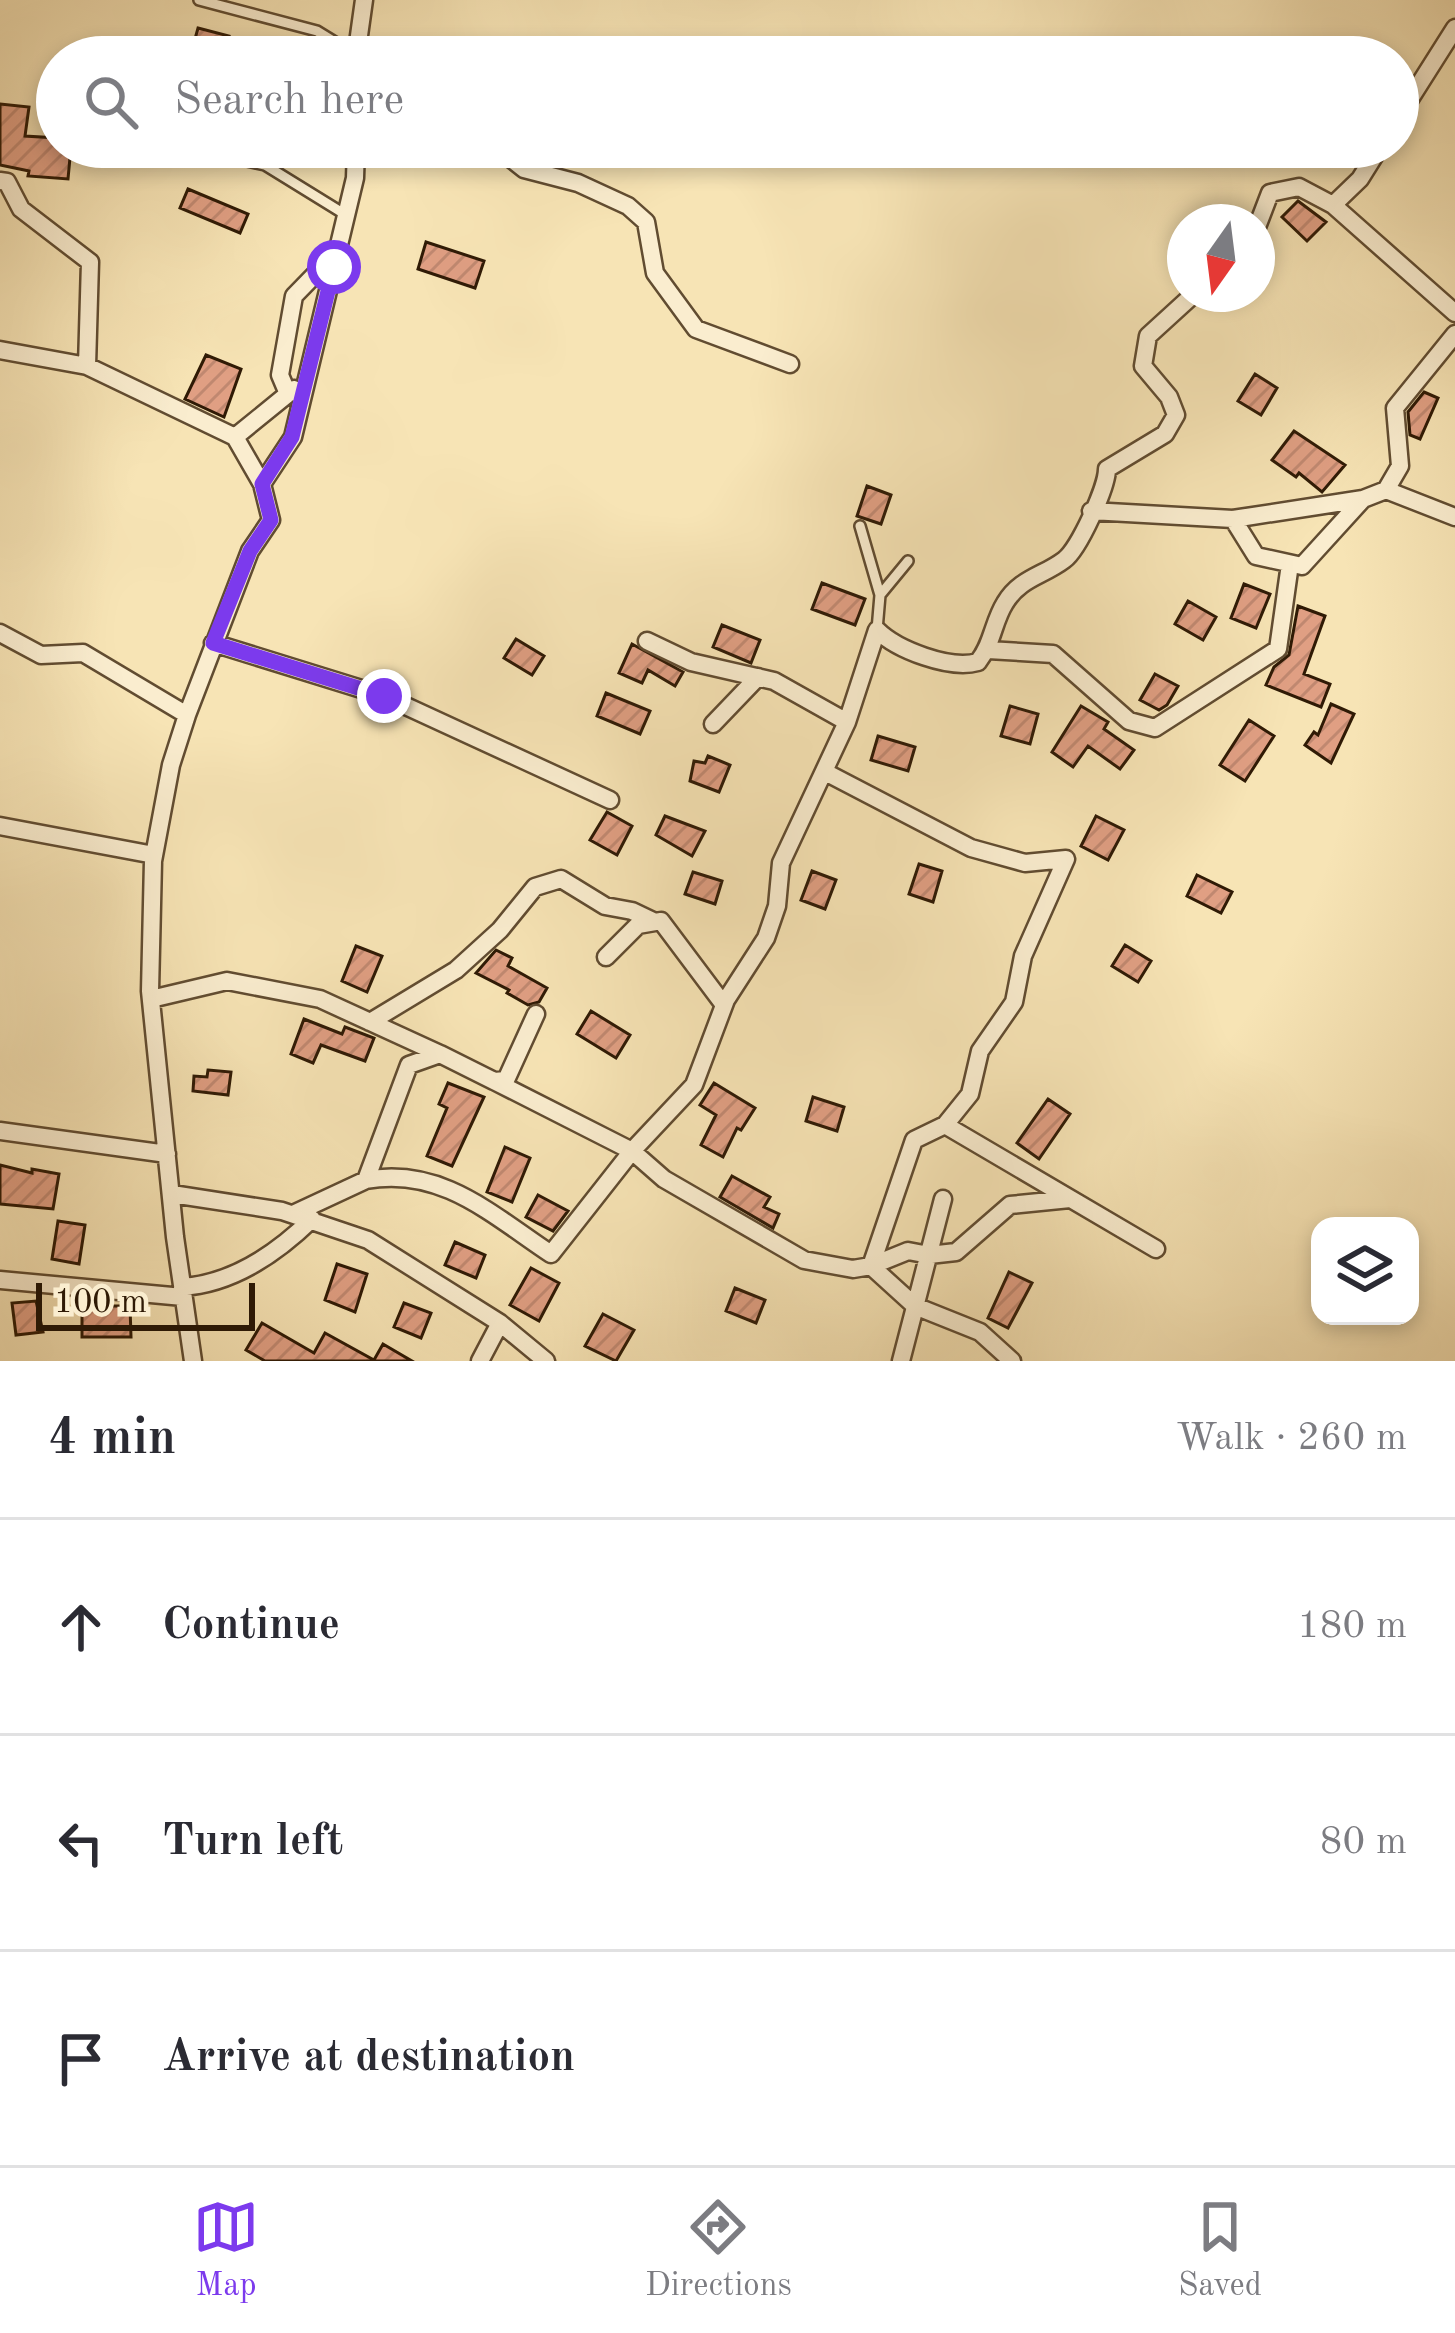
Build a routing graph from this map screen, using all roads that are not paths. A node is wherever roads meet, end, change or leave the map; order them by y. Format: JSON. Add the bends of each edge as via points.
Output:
{"nodes":[{"id":1,"x":199,"y":0,"type":"edge"},
{"id":2,"x":364,"y":0,"type":"edge"},
{"id":3,"x":1455,"y":28,"type":"edge"},
{"id":4,"x":325,"y":36,"type":"edge"},
{"id":5,"x":358,"y":36,"type":"edge"},
{"id":6,"x":1419,"y":85,"type":"edge"},
{"id":7,"x":270,"y":168,"type":"edge"},
{"id":8,"x":355,"y":168,"type":"edge"},
{"id":9,"x":523,"y":168,"type":"edge"},
{"id":10,"x":1367,"y":168,"type":"edge"},
{"id":11,"x":0,"y":182,"type":"edge"},
{"id":12,"x":1266,"y":204,"type":"edge"},
{"id":13,"x":1333,"y":205,"type":"junction"},
{"id":14,"x":346,"y":215,"type":"junction"},
{"id":15,"x":337,"y":253,"type":"junction"},
{"id":16,"x":1174,"y":312,"type":"edge"},
{"id":17,"x":1455,"y":314,"type":"edge"},
{"id":18,"x":1455,"y":334,"type":"edge"},
{"id":19,"x":0,"y":350,"type":"edge"},
{"id":20,"x":790,"y":364,"type":"dead end"},
{"id":21,"x":87,"y":366,"type":"junction"},
{"id":22,"x":307,"y":379,"type":"junction"},
{"id":23,"x":289,"y":394,"type":"junction"},
{"id":24,"x":235,"y":437,"type":"junction"},
{"id":25,"x":262,"y":484,"type":"junction"},
{"id":26,"x":1386,"y":490,"type":"junction"},
{"id":27,"x":1363,"y":499,"type":"junction"},
{"id":28,"x":1091,"y":511,"type":"junction"},
{"id":29,"x":1455,"y":518,"type":"edge"},
{"id":30,"x":1233,"y":519,"type":"junction"},
{"id":31,"x":860,"y":526,"type":"dead end"},
{"id":32,"x":908,"y":561,"type":"dead end"},
{"id":33,"x":1291,"y":564,"type":"junction"},
{"id":34,"x":880,"y":595,"type":"junction"},
{"id":35,"x":877,"y":630,"type":"junction"},
{"id":36,"x":0,"y":634,"type":"edge"},
{"id":37,"x":646,"y":641,"type":"dead end"},
{"id":38,"x":213,"y":643,"type":"junction"},
{"id":39,"x":988,"y":650,"type":"junction"},
{"id":40,"x":758,"y":677,"type":"junction"},
{"id":41,"x":187,"y":715,"type":"junction"},
{"id":42,"x":847,"y":722,"type":"junction"},
{"id":43,"x":713,"y":724,"type":"dead end"},
{"id":44,"x":826,"y":772,"type":"junction"},
{"id":45,"x":610,"y":800,"type":"dead end"},
{"id":46,"x":0,"y":826,"type":"edge"},
{"id":47,"x":154,"y":855,"type":"junction"},
{"id":48,"x":656,"y":922,"type":"junction"},
{"id":49,"x":605,"y":957,"type":"dead end"},
{"id":50,"x":151,"y":998,"type":"junction"},
{"id":51,"x":724,"y":1006,"type":"junction"},
{"id":52,"x":536,"y":1014,"type":"dead end"},
{"id":53,"x":370,"y":1022,"type":"junction"},
{"id":54,"x":440,"y":1054,"type":"junction"},
{"id":55,"x":494,"y":1081,"type":"junction"},
{"id":56,"x":945,"y":1125,"type":"junction"},
{"id":57,"x":0,"y":1131,"type":"edge"},
{"id":58,"x":632,"y":1151,"type":"junction"},
{"id":59,"x":167,"y":1154,"type":"junction"},
{"id":60,"x":366,"y":1180,"type":"junction"},
{"id":61,"x":172,"y":1194,"type":"junction"},
{"id":62,"x":330,"y":1196,"type":"junction"},
{"id":63,"x":1071,"y":1198,"type":"junction"},
{"id":64,"x":943,"y":1199,"type":"dead end"},
{"id":65,"x":308,"y":1218,"type":"junction"},
{"id":66,"x":1156,"y":1249,"type":"dead end"},
{"id":67,"x":929,"y":1255,"type":"junction"},
{"id":68,"x":871,"y":1266,"type":"junction"},
{"id":69,"x":0,"y":1280,"type":"edge"},
{"id":70,"x":182,"y":1292,"type":"junction"},
{"id":71,"x":915,"y":1306,"type":"junction"},
{"id":72,"x":500,"y":1323,"type":"junction"},
{"id":73,"x":193,"y":1361,"type":"edge"},
{"id":74,"x":480,"y":1361,"type":"edge"},
{"id":75,"x":546,"y":1361,"type":"edge"},
{"id":76,"x":901,"y":1361,"type":"edge"},
{"id":77,"x":1012,"y":1361,"type":"edge"}],
"edges":[{"from":1,"to":4,"type":"lane"},
{"from":2,"to":5,"type":"street"},
{"from":3,"to":6,"type":"street"},
{"from":7,"to":14,"type":"lane"},
{"from":8,"to":14,"type":"street"},
{"from":9,"to":20,"type":"street","via":[[628,206],[646,222],[655,274],[696,329]]},
{"from":10,"to":13,"type":"street"},
{"from":11,"to":21,"type":"street","via":[[8,182],[20,209],[90,262]]},
{"from":12,"to":13,"type":"street","via":[[1270,193],[1299,187]]},
{"from":13,"to":17,"type":"street"},
{"from":14,"to":15,"type":"street"},
{"from":15,"to":22,"type":"street"},
{"from":15,"to":23,"type":"street","via":[[294,296],[280,375]]},
{"from":16,"to":28,"type":"street","via":[[1148,336],[1143,366],[1176,416],[1165,434],[1107,469]]},
{"from":18,"to":26,"type":"street","via":[[1396,408],[1400,466]]},
{"from":19,"to":21,"type":"street"},
{"from":21,"to":24,"type":"street"},
{"from":22,"to":23,"type":"street"},
{"from":22,"to":25,"type":"street","via":[[292,437]]},
{"from":23,"to":24,"type":"street"},
{"from":24,"to":25,"type":"street"},
{"from":25,"to":38,"type":"street","via":[[271,520]]},
{"from":26,"to":27,"type":"street"},
{"from":26,"to":29,"type":"street"},
{"from":27,"to":30,"type":"street"},
{"from":27,"to":33,"type":"street","via":[[1302,566]]},
{"from":28,"to":30,"type":"street"},
{"from":28,"to":39,"type":"street","via":[[1070,556],[1027,578],[1004,604]]},
{"from":30,"to":33,"type":"street","via":[[1256,556]]},
{"from":31,"to":34,"type":"lane"},
{"from":32,"to":34,"type":"lane"},
{"from":33,"to":39,"type":"street","via":[[1278,649],[1155,728],[1130,721],[1053,654]]},
{"from":34,"to":35,"type":"lane"},
{"from":35,"to":39,"type":"street","via":[[895,648],[954,665],[978,662]]},
{"from":35,"to":42,"type":"street"},
{"from":36,"to":41,"type":"street","via":[[41,655],[83,653]]},
{"from":37,"to":40,"type":"street","via":[[691,662]]},
{"from":38,"to":41,"type":"street"},
{"from":38,"to":45,"type":"street","via":[[384,696]]},
{"from":40,"to":42,"type":"street"},
{"from":40,"to":43,"type":"street"},
{"from":41,"to":47,"type":"street"},
{"from":42,"to":44,"type":"street"},
{"from":44,"to":51,"type":"street","via":[[782,862],[766,938]]},
{"from":44,"to":56,"type":"street","via":[[971,848],[1025,863],[1066,859],[1023,956],[1014,1002],[980,1052],[970,1094]]},
{"from":46,"to":47,"type":"street"},
{"from":47,"to":50,"type":"street"},
{"from":48,"to":49,"type":"street","via":[[638,926]]},
{"from":48,"to":51,"type":"street"},
{"from":48,"to":53,"type":"street","via":[[604,906],[561,879],[535,886],[456,970]]},
{"from":50,"to":53,"type":"street","via":[[227,981],[320,999]]},
{"from":50,"to":59,"type":"street"},
{"from":51,"to":58,"type":"street","via":[[694,1085]]},
{"from":52,"to":55,"type":"street","via":[[514,1069]]},
{"from":53,"to":54,"type":"street"},
{"from":54,"to":55,"type":"street"},
{"from":54,"to":60,"type":"street","via":[[410,1065]]},
{"from":55,"to":58,"type":"street"},
{"from":56,"to":63,"type":"street"},
{"from":56,"to":68,"type":"street","via":[[914,1140]]},
{"from":57,"to":59,"type":"street"},
{"from":58,"to":60,"type":"street","via":[[550,1253],[445,1185],[394,1175]]},
{"from":58,"to":68,"type":"street","via":[[664,1179],[805,1260]]},
{"from":59,"to":61,"type":"street"},
{"from":60,"to":62,"type":"street"},
{"from":61,"to":65,"type":"street"},
{"from":61,"to":70,"type":"street"},
{"from":62,"to":65,"type":"street"},
{"from":62,"to":65,"type":"street"},
{"from":63,"to":66,"type":"street"},
{"from":63,"to":67,"type":"street","via":[[1010,1205],[956,1252]]},
{"from":64,"to":67,"type":"street"},
{"from":65,"to":70,"type":"street","via":[[231,1276]]},
{"from":65,"to":72,"type":"street","via":[[388,1251]]},
{"from":67,"to":68,"type":"street","via":[[908,1251]]},
{"from":67,"to":71,"type":"street"},
{"from":68,"to":71,"type":"street"},
{"from":69,"to":70,"type":"street"},
{"from":70,"to":73,"type":"street"},
{"from":71,"to":76,"type":"street"},
{"from":71,"to":77,"type":"street","via":[[980,1332]]},
{"from":72,"to":74,"type":"street"},
{"from":72,"to":75,"type":"street"}]}
